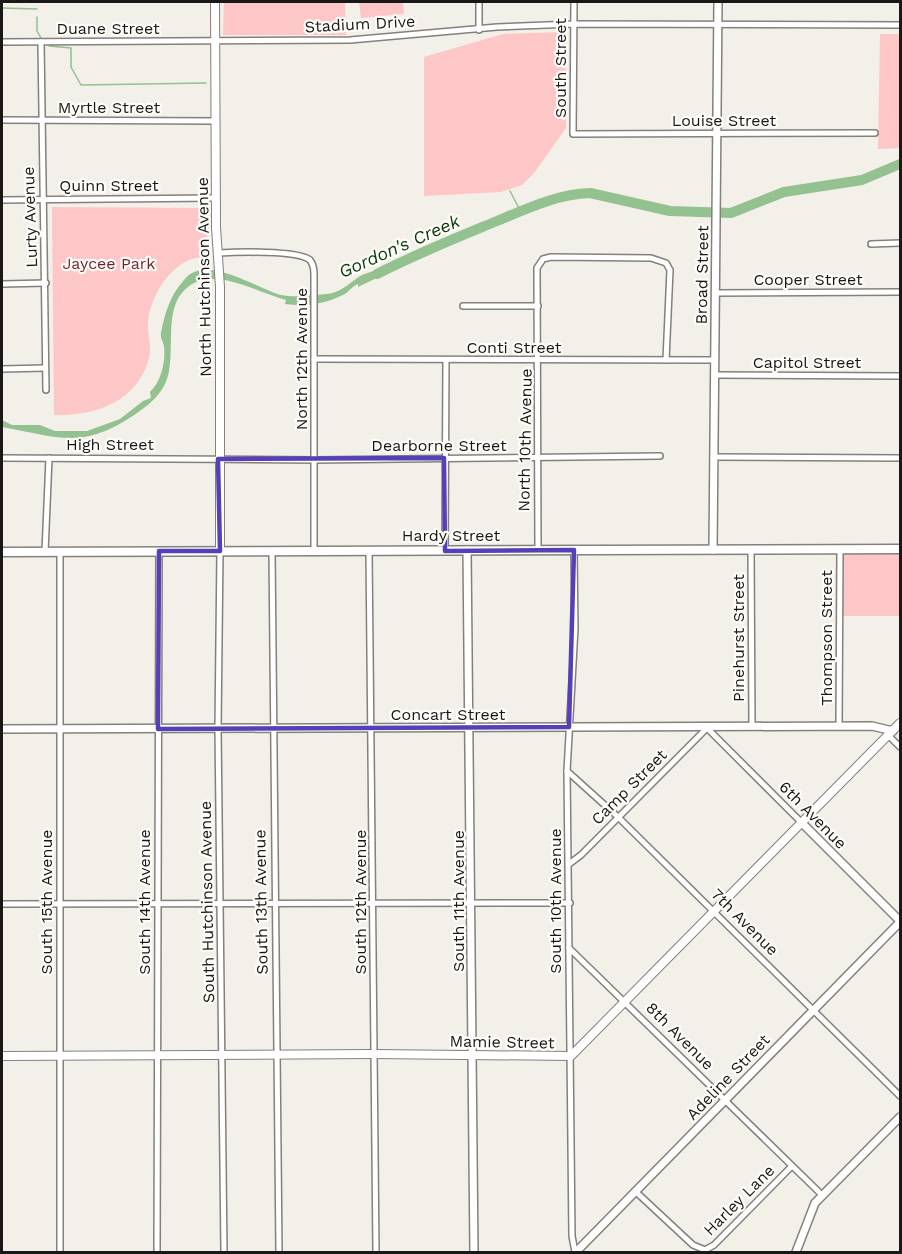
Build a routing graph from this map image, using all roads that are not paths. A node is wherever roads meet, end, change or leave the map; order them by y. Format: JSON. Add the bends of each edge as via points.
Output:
{"nodes":[{"id":1,"x":215,"y":2,"type":"edge"},
{"id":2,"x":479,"y":2,"type":"edge"},
{"id":3,"x":574,"y":2,"type":"edge"},
{"id":4,"x":718,"y":2,"type":"edge"},
{"id":5,"x":573,"y":24,"type":"junction"},
{"id":6,"x":718,"y":24,"type":"junction"},
{"id":7,"x":900,"y":25,"type":"edge"},
{"id":8,"x":479,"y":30,"type":"junction"},
{"id":9,"x":215,"y":41,"type":"junction"},
{"id":10,"x":2,"y":42,"type":"edge"},
{"id":11,"x":41,"y":42,"type":"junction"},
{"id":12,"x":2,"y":120,"type":"edge"},
{"id":13,"x":42,"y":121,"type":"junction"},
{"id":14,"x":216,"y":121,"type":"junction"},
{"id":15,"x":573,"y":134,"type":"joint"},
{"id":16,"x":717,"y":134,"type":"junction"},
{"id":17,"x":875,"y":134,"type":"dead end"},
{"id":18,"x":216,"y":198,"type":"junction"},
{"id":19,"x":2,"y":200,"type":"edge"},
{"id":20,"x":43,"y":200,"type":"junction"},
{"id":21,"x":900,"y":243,"type":"edge"},
{"id":22,"x":871,"y":244,"type":"dead end"},
{"id":23,"x":219,"y":257,"type":"junction"},
{"id":24,"x":2,"y":284,"type":"edge"},
{"id":25,"x":46,"y":284,"type":"junction"},
{"id":26,"x":900,"y":292,"type":"edge"},
{"id":27,"x":716,"y":293,"type":"junction"},
{"id":28,"x":463,"y":306,"type":"dead end"},
{"id":29,"x":538,"y":306,"type":"junction"},
{"id":30,"x":314,"y":359,"type":"junction"},
{"id":31,"x":446,"y":360,"type":"junction"},
{"id":32,"x":539,"y":360,"type":"junction"},
{"id":33,"x":666,"y":360,"type":"junction"},
{"id":34,"x":714,"y":360,"type":"junction"},
{"id":35,"x":45,"y":368,"type":"junction"},
{"id":36,"x":2,"y":369,"type":"edge"},
{"id":37,"x":714,"y":375,"type":"junction"},
{"id":38,"x":900,"y":375,"type":"edge"},
{"id":39,"x":46,"y":390,"type":"dead end"},
{"id":40,"x":660,"y":456,"type":"dead end"},
{"id":41,"x":713,"y":457,"type":"junction"},
{"id":42,"x":2,"y":458,"type":"edge"},
{"id":43,"x":49,"y":458,"type":"junction"},
{"id":44,"x":444,"y":458,"type":"junction"},
{"id":45,"x":537,"y":458,"type":"junction"},
{"id":46,"x":900,"y":458,"type":"edge"},
{"id":47,"x":218,"y":459,"type":"junction"},
{"id":48,"x":315,"y":460,"type":"junction"},
{"id":49,"x":840,"y":549,"type":"junction"},
{"id":50,"x":900,"y":549,"type":"edge"},
{"id":51,"x":445,"y":550,"type":"junction"},
{"id":52,"x":467,"y":550,"type":"junction"},
{"id":53,"x":538,"y":550,"type":"junction"},
{"id":54,"x":574,"y":550,"type":"junction"},
{"id":55,"x":713,"y":550,"type":"junction"},
{"id":56,"x":751,"y":550,"type":"junction"},
{"id":57,"x":159,"y":551,"type":"junction"},
{"id":58,"x":220,"y":551,"type":"junction"},
{"id":59,"x":272,"y":551,"type":"junction"},
{"id":60,"x":314,"y":551,"type":"junction"},
{"id":61,"x":369,"y":551,"type":"junction"},
{"id":62,"x":2,"y":552,"type":"edge"},
{"id":63,"x":45,"y":552,"type":"junction"},
{"id":64,"x":60,"y":552,"type":"junction"},
{"id":65,"x":900,"y":723,"type":"edge"},
{"id":66,"x":839,"y":726,"type":"junction"},
{"id":67,"x":569,"y":727,"type":"junction"},
{"id":68,"x":752,"y":727,"type":"junction"},
{"id":69,"x":61,"y":728,"type":"junction"},
{"id":70,"x":218,"y":728,"type":"junction"},
{"id":71,"x":273,"y":728,"type":"junction"},
{"id":72,"x":373,"y":728,"type":"junction"},
{"id":73,"x":471,"y":728,"type":"junction"},
{"id":74,"x":707,"y":728,"type":"junction"},
{"id":75,"x":2,"y":729,"type":"edge"},
{"id":76,"x":158,"y":729,"type":"junction"},
{"id":77,"x":891,"y":733,"type":"junction"},
{"id":78,"x":900,"y":747,"type":"edge"},
{"id":79,"x":567,"y":771,"type":"junction"},
{"id":80,"x":618,"y":817,"type":"junction"},
{"id":81,"x":801,"y":822,"type":"junction"},
{"id":82,"x":569,"y":864,"type":"junction"},
{"id":83,"x":570,"y":903,"type":"junction"},
{"id":84,"x":2,"y":904,"type":"edge"},
{"id":85,"x":274,"y":904,"type":"junction"},
{"id":86,"x":373,"y":904,"type":"junction"},
{"id":87,"x":471,"y":904,"type":"junction"},
{"id":88,"x":59,"y":905,"type":"junction"},
{"id":89,"x":157,"y":905,"type":"junction"},
{"id":90,"x":220,"y":905,"type":"junction"},
{"id":91,"x":714,"y":911,"type":"junction"},
{"id":92,"x":900,"y":921,"type":"edge"},
{"id":93,"x":569,"y":948,"type":"junction"},
{"id":94,"x":626,"y":1002,"type":"junction"},
{"id":95,"x":813,"y":1009,"type":"junction"},
{"id":96,"x":374,"y":1054,"type":"junction"},
{"id":97,"x":277,"y":1055,"type":"junction"},
{"id":98,"x":472,"y":1055,"type":"junction"},
{"id":99,"x":2,"y":1056,"type":"edge"},
{"id":100,"x":60,"y":1056,"type":"junction"},
{"id":101,"x":157,"y":1056,"type":"junction"},
{"id":102,"x":222,"y":1056,"type":"junction"},
{"id":103,"x":571,"y":1056,"type":"junction"},
{"id":104,"x":900,"y":1096,"type":"edge"},
{"id":105,"x":724,"y":1100,"type":"junction"},
{"id":106,"x":900,"y":1116,"type":"edge"},
{"id":107,"x":791,"y":1167,"type":"junction"},
{"id":108,"x":635,"y":1191,"type":"junction"},
{"id":109,"x":822,"y":1195,"type":"junction"},
{"id":110,"x":60,"y":1252,"type":"edge"},
{"id":111,"x":157,"y":1252,"type":"edge"},
{"id":112,"x":225,"y":1252,"type":"edge"},
{"id":113,"x":279,"y":1252,"type":"edge"},
{"id":114,"x":376,"y":1252,"type":"edge"},
{"id":115,"x":474,"y":1252,"type":"edge"},
{"id":116,"x":576,"y":1252,"type":"edge"},
{"id":117,"x":796,"y":1252,"type":"edge"}],
"edges":[{"from":1,"to":9,"type":"main road","name":"North Hutchinson Avenue"},
{"from":2,"to":8,"type":"street"},
{"from":3,"to":5,"type":"street","name":"South Street"},
{"from":4,"to":6,"type":"street","name":"Broad Street"},
{"from":5,"to":6,"type":"street","name":"Stadium Drive"},
{"from":5,"to":8,"type":"street","name":"Stadium Drive"},
{"from":5,"to":15,"type":"street","name":"South Street"},
{"from":6,"to":7,"type":"street","name":"Stadium Drive"},
{"from":6,"to":16,"type":"street","name":"Broad Street"},
{"from":8,"to":9,"type":"street","name":"Stadium Drive","via":[[360,40]]},
{"from":9,"to":11,"type":"street","name":"Duane Street"},
{"from":9,"to":14,"type":"main road","name":"North Hutchinson Avenue"},
{"from":10,"to":11,"type":"street","name":"Duane Street"},
{"from":11,"to":13,"type":"street","name":"Lurty Avenue"},
{"from":12,"to":13,"type":"street","name":"Myrtle Street"},
{"from":13,"to":14,"type":"street","name":"Myrtle Street"},
{"from":13,"to":20,"type":"street","name":"Lurty Avenue"},
{"from":14,"to":18,"type":"main road","name":"North Hutchinson Avenue"},
{"from":15,"to":16,"type":"street","name":"Louise Street"},
{"from":16,"to":17,"type":"street","name":"Louise Street"},
{"from":16,"to":27,"type":"street","name":"Broad Street"},
{"from":18,"to":20,"type":"street","name":"Quinn Street"},
{"from":18,"to":23,"type":"main road","name":"North Hutchinson Avenue"},
{"from":19,"to":20,"type":"street","name":"Quinn Street"},
{"from":20,"to":25,"type":"street","name":"Lurty Avenue"},
{"from":21,"to":22,"type":"street"},
{"from":23,"to":30,"type":"street","name":"North 12th Avenue","via":[[271,253],[306,258],[314,268]]},
{"from":23,"to":47,"type":"main road","name":"North Hutchinson Avenue"},
{"from":24,"to":25,"type":"street"},
{"from":25,"to":35,"type":"street","name":"Lurty Avenue"},
{"from":26,"to":27,"type":"street","name":"Cooper Street"},
{"from":27,"to":34,"type":"street","name":"Broad Street"},
{"from":28,"to":29,"type":"street"},
{"from":29,"to":32,"type":"street","name":"North 10th Avenue"},
{"from":29,"to":33,"type":"street","name":"North 10th Avenue","via":[[537,268],[543,259],[651,258],[666,263],[670,270]]},
{"from":30,"to":31,"type":"street","name":"Conti Street"},
{"from":30,"to":48,"type":"street","name":"North 12th Avenue"},
{"from":31,"to":32,"type":"street","name":"Conti Street"},
{"from":31,"to":44,"type":"street"},
{"from":32,"to":33,"type":"street","name":"Conti Street"},
{"from":32,"to":45,"type":"street","name":"North 10th Avenue"},
{"from":33,"to":34,"type":"street","name":"Conti Street"},
{"from":34,"to":37,"type":"street","name":"Broad Street"},
{"from":35,"to":36,"type":"street"},
{"from":35,"to":39,"type":"street","name":"Lurty Avenue"},
{"from":37,"to":38,"type":"street","name":"Capitol Street"},
{"from":37,"to":41,"type":"street","name":"Broad Street"},
{"from":40,"to":45,"type":"street","name":"Dearborne Street"},
{"from":41,"to":46,"type":"street"},
{"from":41,"to":55,"type":"street","name":"Broad Street"},
{"from":42,"to":43,"type":"street","name":"High Street"},
{"from":43,"to":47,"type":"street","name":"High Street"},
{"from":43,"to":63,"type":"street"},
{"from":44,"to":45,"type":"street","name":"Dearborne Street"},
{"from":44,"to":48,"type":"street","name":"Dearborne Street"},
{"from":44,"to":51,"type":"street"},
{"from":45,"to":53,"type":"street","name":"North 10th Avenue"},
{"from":47,"to":48,"type":"street","name":"Dearborne Street"},
{"from":47,"to":58,"type":"main road","name":"North Hutchinson Avenue"},
{"from":48,"to":60,"type":"street","name":"North 12th Avenue"},
{"from":49,"to":50,"type":"main road","name":"Hardy Street"},
{"from":49,"to":56,"type":"main road","name":"Hardy Street"},
{"from":49,"to":66,"type":"street","name":"Thompson Street"},
{"from":51,"to":52,"type":"main road","name":"Hardy Street"},
{"from":51,"to":61,"type":"main road","name":"Hardy Street"},
{"from":52,"to":53,"type":"main road","name":"Hardy Street"},
{"from":52,"to":73,"type":"street","name":"South 11th Avenue"},
{"from":53,"to":54,"type":"main road","name":"Hardy Street"},
{"from":54,"to":55,"type":"main road","name":"Hardy Street"},
{"from":54,"to":67,"type":"street","name":"South 10th Avenue","via":[[575,628]]},
{"from":55,"to":56,"type":"main road","name":"Hardy Street"},
{"from":56,"to":68,"type":"street","name":"Pinehurst Street"},
{"from":57,"to":58,"type":"main road","name":"Hardy Street"},
{"from":57,"to":64,"type":"main road","name":"Hardy Street"},
{"from":57,"to":76,"type":"street","name":"South 14th Avenue"},
{"from":58,"to":59,"type":"main road","name":"Hardy Street"},
{"from":58,"to":70,"type":"street","name":"South Hutchinson Avenue"},
{"from":59,"to":60,"type":"main road","name":"Hardy Street"},
{"from":59,"to":71,"type":"street","name":"South 13th Avenue"},
{"from":60,"to":61,"type":"main road","name":"Hardy Street"},
{"from":61,"to":72,"type":"street","name":"South 12th Avenue"},
{"from":62,"to":63,"type":"main road","name":"Hardy Street"},
{"from":63,"to":64,"type":"main road","name":"Hardy Street"},
{"from":64,"to":69,"type":"street","name":"South 15th Avenue"},
{"from":65,"to":77,"type":"main road","name":"Mamie Street"},
{"from":66,"to":68,"type":"street","name":"Concart Street"},
{"from":66,"to":77,"type":"street","name":"Concart Street","via":[[872,726]]},
{"from":67,"to":73,"type":"street","name":"Concart Street"},
{"from":67,"to":74,"type":"street","name":"Concart Street"},
{"from":67,"to":79,"type":"street","name":"South 10th Avenue"},
{"from":68,"to":74,"type":"street","name":"Concart Street"},
{"from":69,"to":75,"type":"street","name":"Concart Street"},
{"from":69,"to":76,"type":"street","name":"Concart Street"},
{"from":69,"to":88,"type":"street","name":"South 15th Avenue"},
{"from":70,"to":71,"type":"street","name":"Concart Street"},
{"from":70,"to":76,"type":"street","name":"Concart Street"},
{"from":70,"to":90,"type":"street","name":"South Hutchinson Avenue"},
{"from":71,"to":72,"type":"street","name":"Concart Street"},
{"from":71,"to":85,"type":"street","name":"South 13th Avenue"},
{"from":72,"to":73,"type":"street","name":"Concart Street"},
{"from":72,"to":86,"type":"street","name":"South 12th Avenue"},
{"from":73,"to":87,"type":"street","name":"South 11th Avenue"},
{"from":74,"to":80,"type":"street","name":"Camp Street"},
{"from":74,"to":81,"type":"street","name":"6th Avenue"},
{"from":76,"to":89,"type":"street","name":"South 14th Avenue"},
{"from":77,"to":78,"type":"street"},
{"from":77,"to":81,"type":"main road","name":"Mamie Street"},
{"from":79,"to":80,"type":"street","name":"7th Avenue"},
{"from":79,"to":82,"type":"street","name":"South 10th Avenue"},
{"from":80,"to":82,"type":"street","name":"Camp Street"},
{"from":80,"to":91,"type":"street","name":"7th Avenue"},
{"from":81,"to":91,"type":"main road","name":"Mamie Street"},
{"from":81,"to":92,"type":"street","name":"6th Avenue"},
{"from":82,"to":83,"type":"street","name":"South 10th Avenue"},
{"from":83,"to":87,"type":"street"},
{"from":83,"to":93,"type":"street","name":"South 10th Avenue"},
{"from":84,"to":88,"type":"street"},
{"from":85,"to":86,"type":"street"},
{"from":85,"to":90,"type":"street"},
{"from":85,"to":97,"type":"street","name":"South 13th Avenue"},
{"from":86,"to":87,"type":"street"},
{"from":86,"to":96,"type":"street","name":"South 12th Avenue"},
{"from":87,"to":98,"type":"street","name":"South 11th Avenue"},
{"from":88,"to":89,"type":"street"},
{"from":88,"to":100,"type":"street","name":"South 15th Avenue"},
{"from":89,"to":90,"type":"street"},
{"from":89,"to":101,"type":"street","name":"South 14th Avenue"},
{"from":90,"to":102,"type":"street","name":"South Hutchinson Avenue"},
{"from":91,"to":94,"type":"main road","name":"Mamie Street"},
{"from":91,"to":95,"type":"street","name":"7th Avenue"},
{"from":92,"to":95,"type":"street","name":"Adeline Street"},
{"from":93,"to":94,"type":"street","name":"8th Avenue"},
{"from":93,"to":103,"type":"street","name":"South 10th Avenue"},
{"from":94,"to":103,"type":"main road","name":"Mamie Street"},
{"from":94,"to":105,"type":"street","name":"8th Avenue"},
{"from":95,"to":104,"type":"street","name":"7th Avenue"},
{"from":95,"to":105,"type":"street","name":"Adeline Street"},
{"from":96,"to":97,"type":"main road","name":"Mamie Street"},
{"from":96,"to":98,"type":"main road","name":"Mamie Street"},
{"from":96,"to":114,"type":"street","name":"South 12th Avenue"},
{"from":97,"to":102,"type":"main road","name":"Mamie Street"},
{"from":97,"to":113,"type":"street","name":"South 13th Avenue"},
{"from":98,"to":103,"type":"main road","name":"Mamie Street"},
{"from":98,"to":115,"type":"street","name":"South 11th Avenue"},
{"from":99,"to":100,"type":"main road","name":"Mamie Street"},
{"from":100,"to":101,"type":"main road","name":"Mamie Street"},
{"from":100,"to":110,"type":"street","name":"South 15th Avenue"},
{"from":101,"to":102,"type":"main road","name":"Mamie Street"},
{"from":101,"to":111,"type":"street","name":"South 14th Avenue"},
{"from":102,"to":112,"type":"street","name":"South Hutchinson Avenue"},
{"from":103,"to":116,"type":"street","name":"South 10th Avenue","via":[[572,1236]]},
{"from":105,"to":107,"type":"street","name":"8th Avenue"},
{"from":105,"to":108,"type":"street","name":"Adeline Street"},
{"from":106,"to":109,"type":"street"},
{"from":107,"to":108,"type":"street","name":"Harley Lane","via":[[705,1250],[693,1245]]},
{"from":107,"to":109,"type":"street","name":"8th Avenue"},
{"from":108,"to":116,"type":"street","name":"Adeline Street"},
{"from":109,"to":117,"type":"street","via":[[811,1210]]}]}
